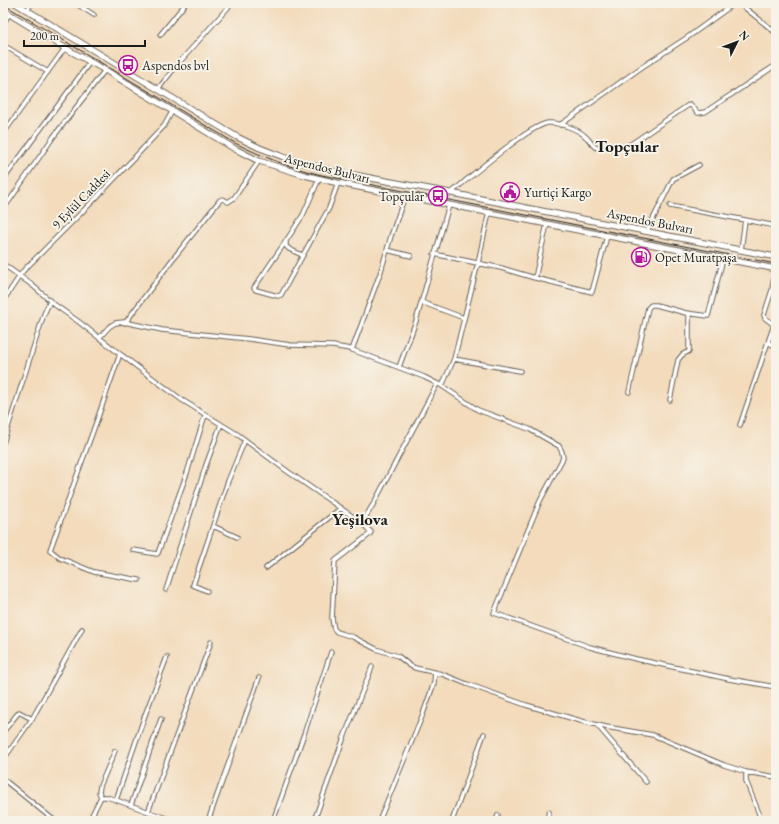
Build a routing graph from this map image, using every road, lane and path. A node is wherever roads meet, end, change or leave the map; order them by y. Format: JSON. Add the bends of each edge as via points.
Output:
{"nodes":[{"id":1,"x":15,"y":3,"type":"edge"},
{"id":2,"x":32,"y":3,"type":"edge"},
{"id":3,"x":75,"y":3,"type":"edge"},
{"id":4,"x":186,"y":3,"type":"edge"},
{"id":5,"x":232,"y":3,"type":"edge"},
{"id":6,"x":735,"y":3,"type":"edge"},
{"id":7,"x":739,"y":3,"type":"edge"},
{"id":8,"x":3,"y":10,"type":"edge"},
{"id":9,"x":27,"y":10,"type":"junction"},
{"id":10,"x":9,"y":14,"type":"junction"},
{"id":11,"x":94,"y":15,"type":"dead end"},
{"id":12,"x":3,"y":24,"type":"edge"},
{"id":13,"x":776,"y":33,"type":"edge"},
{"id":14,"x":160,"y":35,"type":"dead end"},
{"id":15,"x":3,"y":45,"type":"edge"},
{"id":16,"x":65,"y":48,"type":"junction"},
{"id":17,"x":90,"y":62,"type":"junction"},
{"id":18,"x":776,"y":65,"type":"edge"},
{"id":19,"x":105,"y":70,"type":"junction"},
{"id":20,"x":48,"y":72,"type":"junction"},
{"id":21,"x":158,"y":89,"type":"junction"},
{"id":22,"x":173,"y":110,"type":"junction"},
{"id":23,"x":560,"y":125,"type":"junction"},
{"id":24,"x":3,"y":134,"type":"edge"},
{"id":25,"x":259,"y":161,"type":"junction"},
{"id":26,"x":699,"y":165,"type":"dead end"},
{"id":27,"x":319,"y":179,"type":"junction"},
{"id":28,"x":3,"y":180,"type":"edge"},
{"id":29,"x":338,"y":183,"type":"junction"},
{"id":30,"x":451,"y":193,"type":"junction"},
{"id":31,"x":405,"y":196,"type":"junction"},
{"id":32,"x":7,"y":204,"type":"dead end"},
{"id":33,"x":449,"y":205,"type":"junction"},
{"id":34,"x":670,"y":206,"type":"dead end"},
{"id":35,"x":488,"y":212,"type":"junction"},
{"id":36,"x":745,"y":220,"type":"junction"},
{"id":37,"x":546,"y":224,"type":"junction"},
{"id":38,"x":776,"y":226,"type":"edge"},
{"id":39,"x":647,"y":231,"type":"junction"},
{"id":40,"x":607,"y":236,"type":"junction"},
{"id":41,"x":286,"y":241,"type":"junction"},
{"id":42,"x":387,"y":250,"type":"junction"},
{"id":43,"x":741,"y":250,"type":"junction"},
{"id":44,"x":434,"y":254,"type":"junction"},
{"id":45,"x":302,"y":255,"type":"junction"},
{"id":46,"x":411,"y":256,"type":"dead end"},
{"id":47,"x":776,"y":257,"type":"edge"},
{"id":48,"x":723,"y":259,"type":"junction"},
{"id":49,"x":478,"y":263,"type":"junction"},
{"id":50,"x":3,"y":264,"type":"edge"},
{"id":51,"x":776,"y":269,"type":"edge"},
{"id":52,"x":20,"y":276,"type":"junction"},
{"id":53,"x":535,"y":278,"type":"junction"},
{"id":54,"x":3,"y":301,"type":"edge"},
{"id":55,"x":50,"y":301,"type":"junction"},
{"id":56,"x":421,"y":302,"type":"junction"},
{"id":57,"x":689,"y":313,"type":"junction"},
{"id":58,"x":464,"y":318,"type":"junction"},
{"id":59,"x":125,"y":323,"type":"junction"},
{"id":60,"x":99,"y":338,"type":"junction"},
{"id":61,"x":768,"y":342,"type":"junction"},
{"id":62,"x":776,"y":347,"type":"edge"},
{"id":63,"x":352,"y":350,"type":"junction"},
{"id":64,"x":120,"y":354,"type":"junction"},
{"id":65,"x":454,"y":359,"type":"junction"},
{"id":66,"x":399,"y":367,"type":"junction"},
{"id":67,"x":520,"y":371,"type":"dead end"},
{"id":68,"x":437,"y":384,"type":"junction"},
{"id":69,"x":442,"y":386,"type":"junction"},
{"id":70,"x":629,"y":392,"type":"dead end"},
{"id":71,"x":670,"y":400,"type":"dead end"},
{"id":72,"x":205,"y":414,"type":"junction"},
{"id":73,"x":221,"y":424,"type":"junction"},
{"id":74,"x":740,"y":425,"type":"dead end"},
{"id":75,"x":244,"y":440,"type":"junction"},
{"id":76,"x":3,"y":443,"type":"edge"},
{"id":77,"x":341,"y":508,"type":"junction"},
{"id":78,"x":362,"y":523,"type":"junction"},
{"id":79,"x":213,"y":526,"type":"junction"},
{"id":80,"x":237,"y":537,"type":"dead end"},
{"id":81,"x":132,"y":550,"type":"dead end"},
{"id":82,"x":266,"y":568,"type":"dead end"},
{"id":83,"x":139,"y":580,"type":"dead end"},
{"id":84,"x":166,"y":590,"type":"dead end"},
{"id":85,"x":207,"y":591,"type":"dead end"},
{"id":86,"x":82,"y":629,"type":"dead end"},
{"id":87,"x":212,"y":642,"type":"dead end"},
{"id":88,"x":331,"y":652,"type":"dead end"},
{"id":89,"x":167,"y":657,"type":"dead end"},
{"id":90,"x":372,"y":667,"type":"dead end"},
{"id":91,"x":436,"y":672,"type":"junction"},
{"id":92,"x":259,"y":678,"type":"dead end"},
{"id":93,"x":776,"y":687,"type":"edge"},
{"id":94,"x":32,"y":719,"type":"junction"},
{"id":95,"x":161,"y":719,"type":"dead end"},
{"id":96,"x":597,"y":725,"type":"junction"},
{"id":97,"x":3,"y":732,"type":"edge"},
{"id":98,"x":484,"y":734,"type":"dead end"},
{"id":99,"x":115,"y":751,"type":"dead end"},
{"id":100,"x":3,"y":760,"type":"edge"},
{"id":101,"x":746,"y":772,"type":"junction"},
{"id":102,"x":776,"y":777,"type":"edge"},
{"id":103,"x":3,"y":780,"type":"edge"},
{"id":104,"x":646,"y":782,"type":"dead end"},
{"id":105,"x":101,"y":797,"type":"junction"},
{"id":106,"x":116,"y":800,"type":"junction"},
{"id":107,"x":131,"y":805,"type":"junction"},
{"id":108,"x":148,"y":812,"type":"junction"},
{"id":109,"x":549,"y":812,"type":"dead end"},
{"id":110,"x":498,"y":815,"type":"dead end"},
{"id":111,"x":55,"y":821,"type":"edge"},
{"id":112,"x":89,"y":821,"type":"edge"},
{"id":113,"x":174,"y":821,"type":"edge"},
{"id":114,"x":208,"y":821,"type":"edge"},
{"id":115,"x":273,"y":821,"type":"edge"},
{"id":116,"x":314,"y":821,"type":"edge"},
{"id":117,"x":380,"y":821,"type":"edge"},
{"id":118,"x":452,"y":821,"type":"edge"},
{"id":119,"x":496,"y":821,"type":"edge"},
{"id":120,"x":546,"y":821,"type":"edge"},
{"id":121,"x":762,"y":821,"type":"edge"}],
"edges":[{"from":1,"to":9,"type":"main road","name":"Aspendos Bulvarı"},
{"from":2,"to":9,"type":"street"},
{"from":3,"to":11,"type":"street"},
{"from":4,"to":14,"type":"street"},
{"from":5,"to":21,"type":"street"},
{"from":6,"to":23,"type":"street"},
{"from":7,"to":13,"type":"street"},
{"from":8,"to":10,"type":"main road","name":"Aspendos Bulvarı"},
{"from":9,"to":21,"type":"main road","name":"Aspendos Bulvarı"},
{"from":10,"to":12,"type":"street"},
{"from":10,"to":16,"type":"main road","name":"Aspendos Bulvarı"},
{"from":15,"to":20,"type":"street"},
{"from":16,"to":17,"type":"main road","name":"Aspendos Bulvarı"},
{"from":16,"to":20,"type":"street"},
{"from":17,"to":19,"type":"main road","name":"Aspendos Bulvarı"},
{"from":17,"to":28,"type":"street"},
{"from":18,"to":23,"type":"street","via":[[705,112],[698,113],[690,104],[624,147],[596,148],[585,135],[568,126]]},
{"from":19,"to":22,"type":"main road","name":"Aspendos Bulvarı"},
{"from":19,"to":32,"type":"street","via":[[54,136]]},
{"from":20,"to":24,"type":"street"},
{"from":21,"to":30,"type":"main road","name":"Aspendos Bulvarı","via":[[237,137],[286,158],[333,171]]},
{"from":22,"to":25,"type":"main road","name":"Aspendos Bulvarı"},
{"from":22,"to":52,"type":"street","name":"9 Eylül Caddesi","via":[[164,126]]},
{"from":23,"to":30,"type":"street","via":[[543,124],[526,134]]},
{"from":25,"to":27,"type":"main road","name":"Aspendos Bulvarı"},
{"from":25,"to":59,"type":"street","via":[[234,198],[228,202],[220,200]]},
{"from":26,"to":39,"type":"street","via":[[673,179]]},
{"from":27,"to":29,"type":"main road","name":"Aspendos Bulvarı"},
{"from":27,"to":41,"type":"street","via":[[303,215]]},
{"from":29,"to":31,"type":"main road","name":"Aspendos Bulvarı"},
{"from":29,"to":45,"type":"street","via":[[329,208]]},
{"from":30,"to":39,"type":"main road","name":"Aspendos Bulvarı"},
{"from":31,"to":33,"type":"main road","name":"Aspendos Bulvarı"},
{"from":31,"to":42,"type":"street"},
{"from":33,"to":35,"type":"main road","name":"Aspendos Bulvarı"},
{"from":33,"to":44,"type":"street"},
{"from":34,"to":36,"type":"street"},
{"from":35,"to":37,"type":"main road","name":"Aspendos Bulvarı"},
{"from":35,"to":49,"type":"street"},
{"from":36,"to":38,"type":"street"},
{"from":36,"to":43,"type":"street"},
{"from":37,"to":40,"type":"main road","name":"Aspendos Bulvarı"},
{"from":37,"to":53,"type":"street"},
{"from":39,"to":43,"type":"main road","name":"Aspendos Bulvarı"},
{"from":40,"to":48,"type":"main road","name":"Aspendos Bulvarı"},
{"from":40,"to":53,"type":"street","via":[[592,292]]},
{"from":41,"to":45,"type":"street","via":[[289,249]]},
{"from":41,"to":45,"type":"street","via":[[255,285],[256,290],[281,295]]},
{"from":42,"to":46,"type":"street"},
{"from":42,"to":63,"type":"street"},
{"from":43,"to":47,"type":"main road","name":"Aspendos Bulvarı"},
{"from":44,"to":49,"type":"street"},
{"from":44,"to":56,"type":"street"},
{"from":48,"to":51,"type":"main road","name":"Aspendos Bulvarı"},
{"from":48,"to":57,"type":"street","via":[[708,316]]},
{"from":49,"to":53,"type":"street"},
{"from":49,"to":58,"type":"street"},
{"from":50,"to":52,"type":"street"},
{"from":51,"to":61,"type":"street","via":[[764,315],[773,324]]},
{"from":52,"to":54,"type":"street","name":"9 Eylül Caddesi"},
{"from":52,"to":55,"type":"street"},
{"from":55,"to":60,"type":"street"},
{"from":55,"to":76,"type":"street"},
{"from":56,"to":58,"type":"street"},
{"from":56,"to":66,"type":"street"},
{"from":57,"to":70,"type":"street","via":[[656,305],[648,308]]},
{"from":57,"to":71,"type":"street","via":[[689,351],[678,360]]},
{"from":58,"to":65,"type":"street"},
{"from":59,"to":60,"type":"street","via":[[115,323]]},
{"from":59,"to":63,"type":"street","via":[[162,330]]},
{"from":60,"to":64,"type":"street"},
{"from":61,"to":62,"type":"street"},
{"from":61,"to":74,"type":"street"},
{"from":63,"to":66,"type":"street"},
{"from":64,"to":72,"type":"street"},
{"from":64,"to":83,"type":"street","via":[[50,550],[60,558],[94,572]]},
{"from":65,"to":67,"type":"street"},
{"from":65,"to":69,"type":"street"},
{"from":66,"to":68,"type":"street"},
{"from":68,"to":69,"type":"street"},
{"from":68,"to":78,"type":"street"},
{"from":69,"to":93,"type":"street","via":[[478,410],[529,429],[559,446],[562,452],[563,458],[540,501],[494,613],[636,659]]},
{"from":72,"to":73,"type":"street"},
{"from":72,"to":81,"type":"street","via":[[158,553]]},
{"from":73,"to":75,"type":"street"},
{"from":73,"to":84,"type":"street"},
{"from":75,"to":77,"type":"street"},
{"from":75,"to":79,"type":"street"},
{"from":77,"to":78,"type":"street"},
{"from":77,"to":82,"type":"street"},
{"from":78,"to":91,"type":"street","via":[[370,534],[335,561],[332,618],[334,629],[376,649],[398,656],[409,665]]},
{"from":79,"to":80,"type":"street"},
{"from":79,"to":85,"type":"street","via":[[194,585]]},
{"from":86,"to":94,"type":"street"},
{"from":87,"to":108,"type":"street"},
{"from":88,"to":115,"type":"street"},
{"from":89,"to":106,"type":"street"},
{"from":90,"to":116,"type":"street"},
{"from":91,"to":96,"type":"street","via":[[526,704]]},
{"from":91,"to":117,"type":"street","via":[[423,714]]},
{"from":92,"to":114,"type":"street"},
{"from":94,"to":97,"type":"street","via":[[19,712]]},
{"from":94,"to":100,"type":"street"},
{"from":95,"to":107,"type":"street"},
{"from":96,"to":101,"type":"street","via":[[653,736]]},
{"from":96,"to":104,"type":"street"},
{"from":98,"to":118,"type":"street"},
{"from":99,"to":105,"type":"street","via":[[100,786]]},
{"from":101,"to":102,"type":"street"},
{"from":101,"to":121,"type":"street","via":[[746,781]]},
{"from":103,"to":111,"type":"street"},
{"from":105,"to":106,"type":"street"},
{"from":105,"to":112,"type":"street"},
{"from":106,"to":107,"type":"street"},
{"from":107,"to":108,"type":"street"},
{"from":108,"to":113,"type":"street"},
{"from":109,"to":120,"type":"street"},
{"from":110,"to":119,"type":"street"}]}
